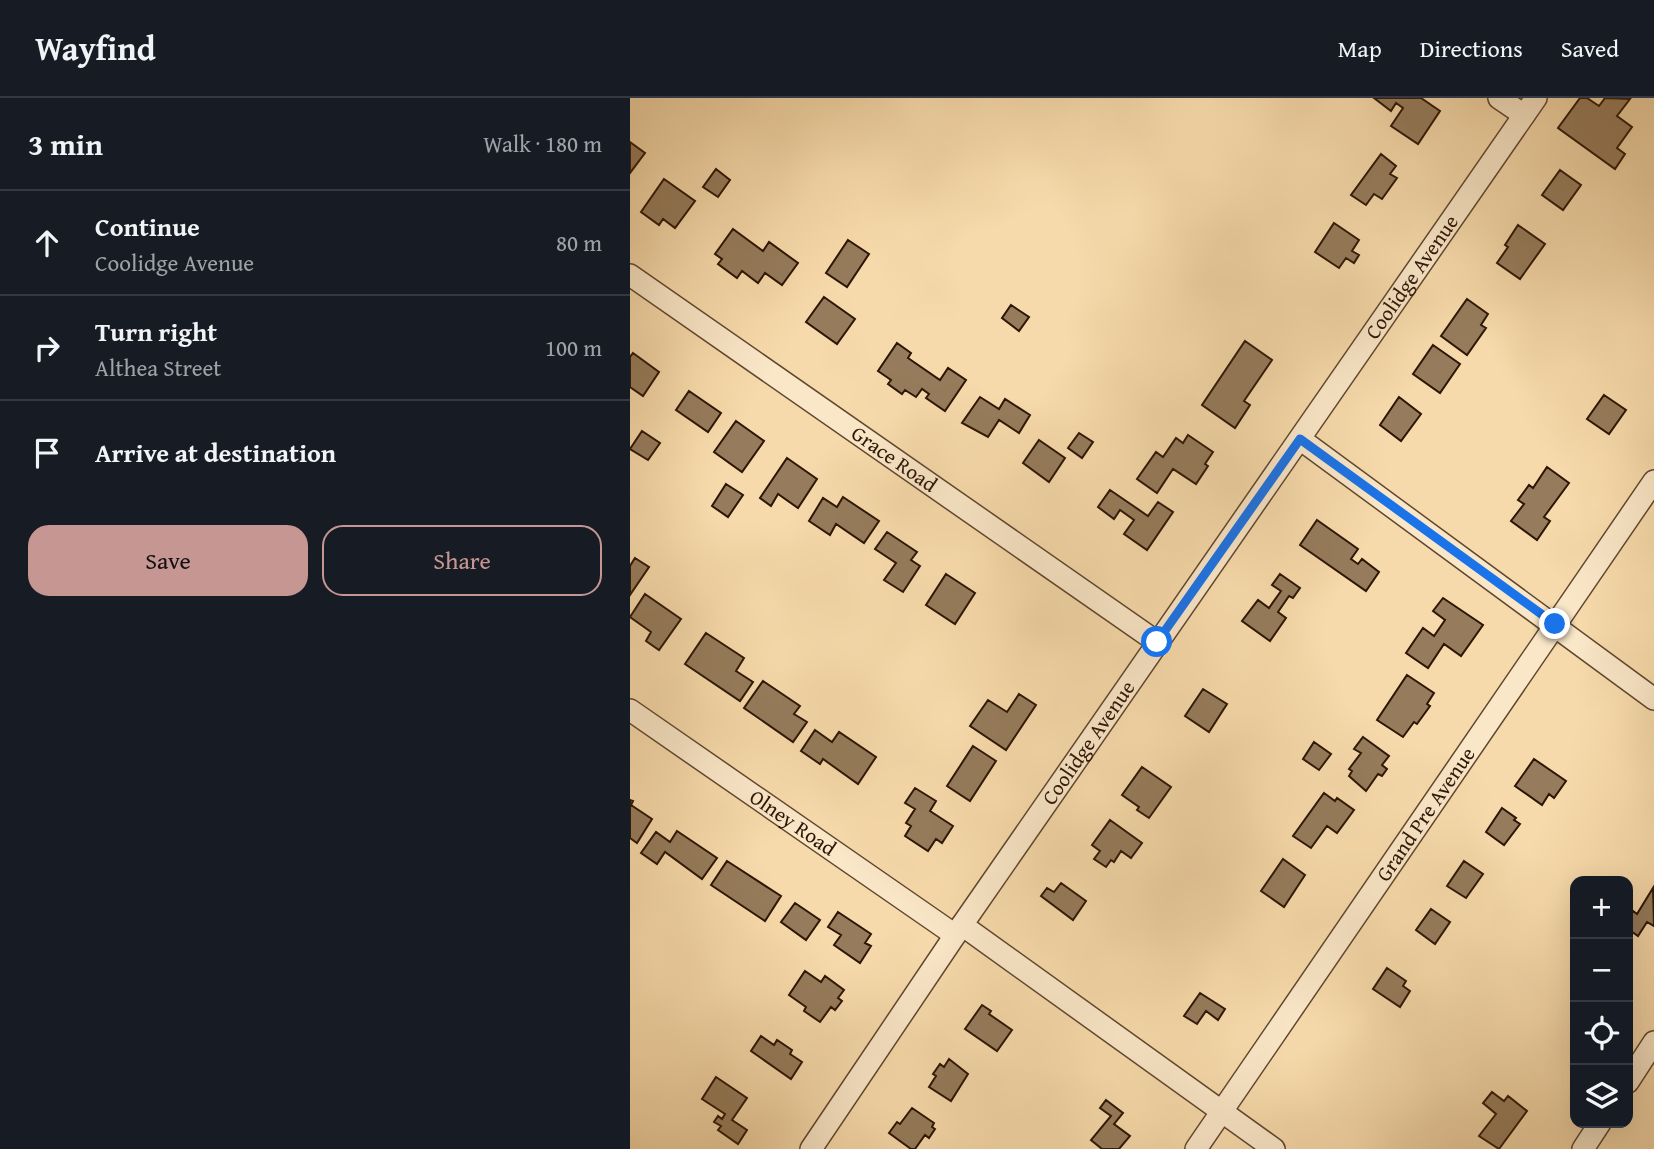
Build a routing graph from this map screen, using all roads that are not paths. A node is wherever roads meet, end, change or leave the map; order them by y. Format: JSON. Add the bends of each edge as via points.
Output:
{"nodes":[{"id":1,"x":1500,"y":98,"type":"edge"},
{"id":2,"x":1530,"y":107,"type":"edge"},
{"id":3,"x":630,"y":275,"type":"edge"},
{"id":4,"x":1300,"y":439,"type":"junction"},
{"id":5,"x":1654,"y":481,"type":"edge"},
{"id":6,"x":1555,"y":624,"type":"junction"},
{"id":7,"x":1157,"y":642,"type":"junction"},
{"id":8,"x":1654,"y":699,"type":"edge"},
{"id":9,"x":630,"y":710,"type":"edge"},
{"id":10,"x":959,"y":930,"type":"junction"},
{"id":11,"x":1654,"y":1042,"type":"edge"},
{"id":12,"x":1633,"y":1074,"type":"edge"},
{"id":13,"x":1221,"y":1113,"type":"junction"},
{"id":14,"x":1597,"y":1128,"type":"edge"},
{"id":15,"x":811,"y":1149,"type":"edge"},
{"id":16,"x":1196,"y":1149,"type":"edge"},
{"id":17,"x":1274,"y":1149,"type":"edge"},
{"id":18,"x":1583,"y":1149,"type":"edge"}],
"edges":[{"from":1,"to":2,"type":"street"},
{"from":2,"to":4,"type":"street","name":"Coolidge Avenue"},
{"from":3,"to":7,"type":"street","name":"Grace Road"},
{"from":4,"to":6,"type":"street"},
{"from":4,"to":7,"type":"street","name":"Coolidge Avenue"},
{"from":5,"to":6,"type":"street","name":"Grand Pre Avenue"},
{"from":6,"to":8,"type":"street"},
{"from":6,"to":13,"type":"street","name":"Grand Pre Avenue"},
{"from":7,"to":10,"type":"street","name":"Coolidge Avenue"},
{"from":9,"to":10,"type":"street","name":"Olney Road"},
{"from":10,"to":13,"type":"street","name":"Olney Road"},
{"from":10,"to":15,"type":"street","name":"Coolidge Avenue"},
{"from":11,"to":12,"type":"street"},
{"from":13,"to":16,"type":"street","name":"Grand Pre Avenue"},
{"from":13,"to":17,"type":"street","name":"Olney Road"},
{"from":14,"to":18,"type":"street"}]}
